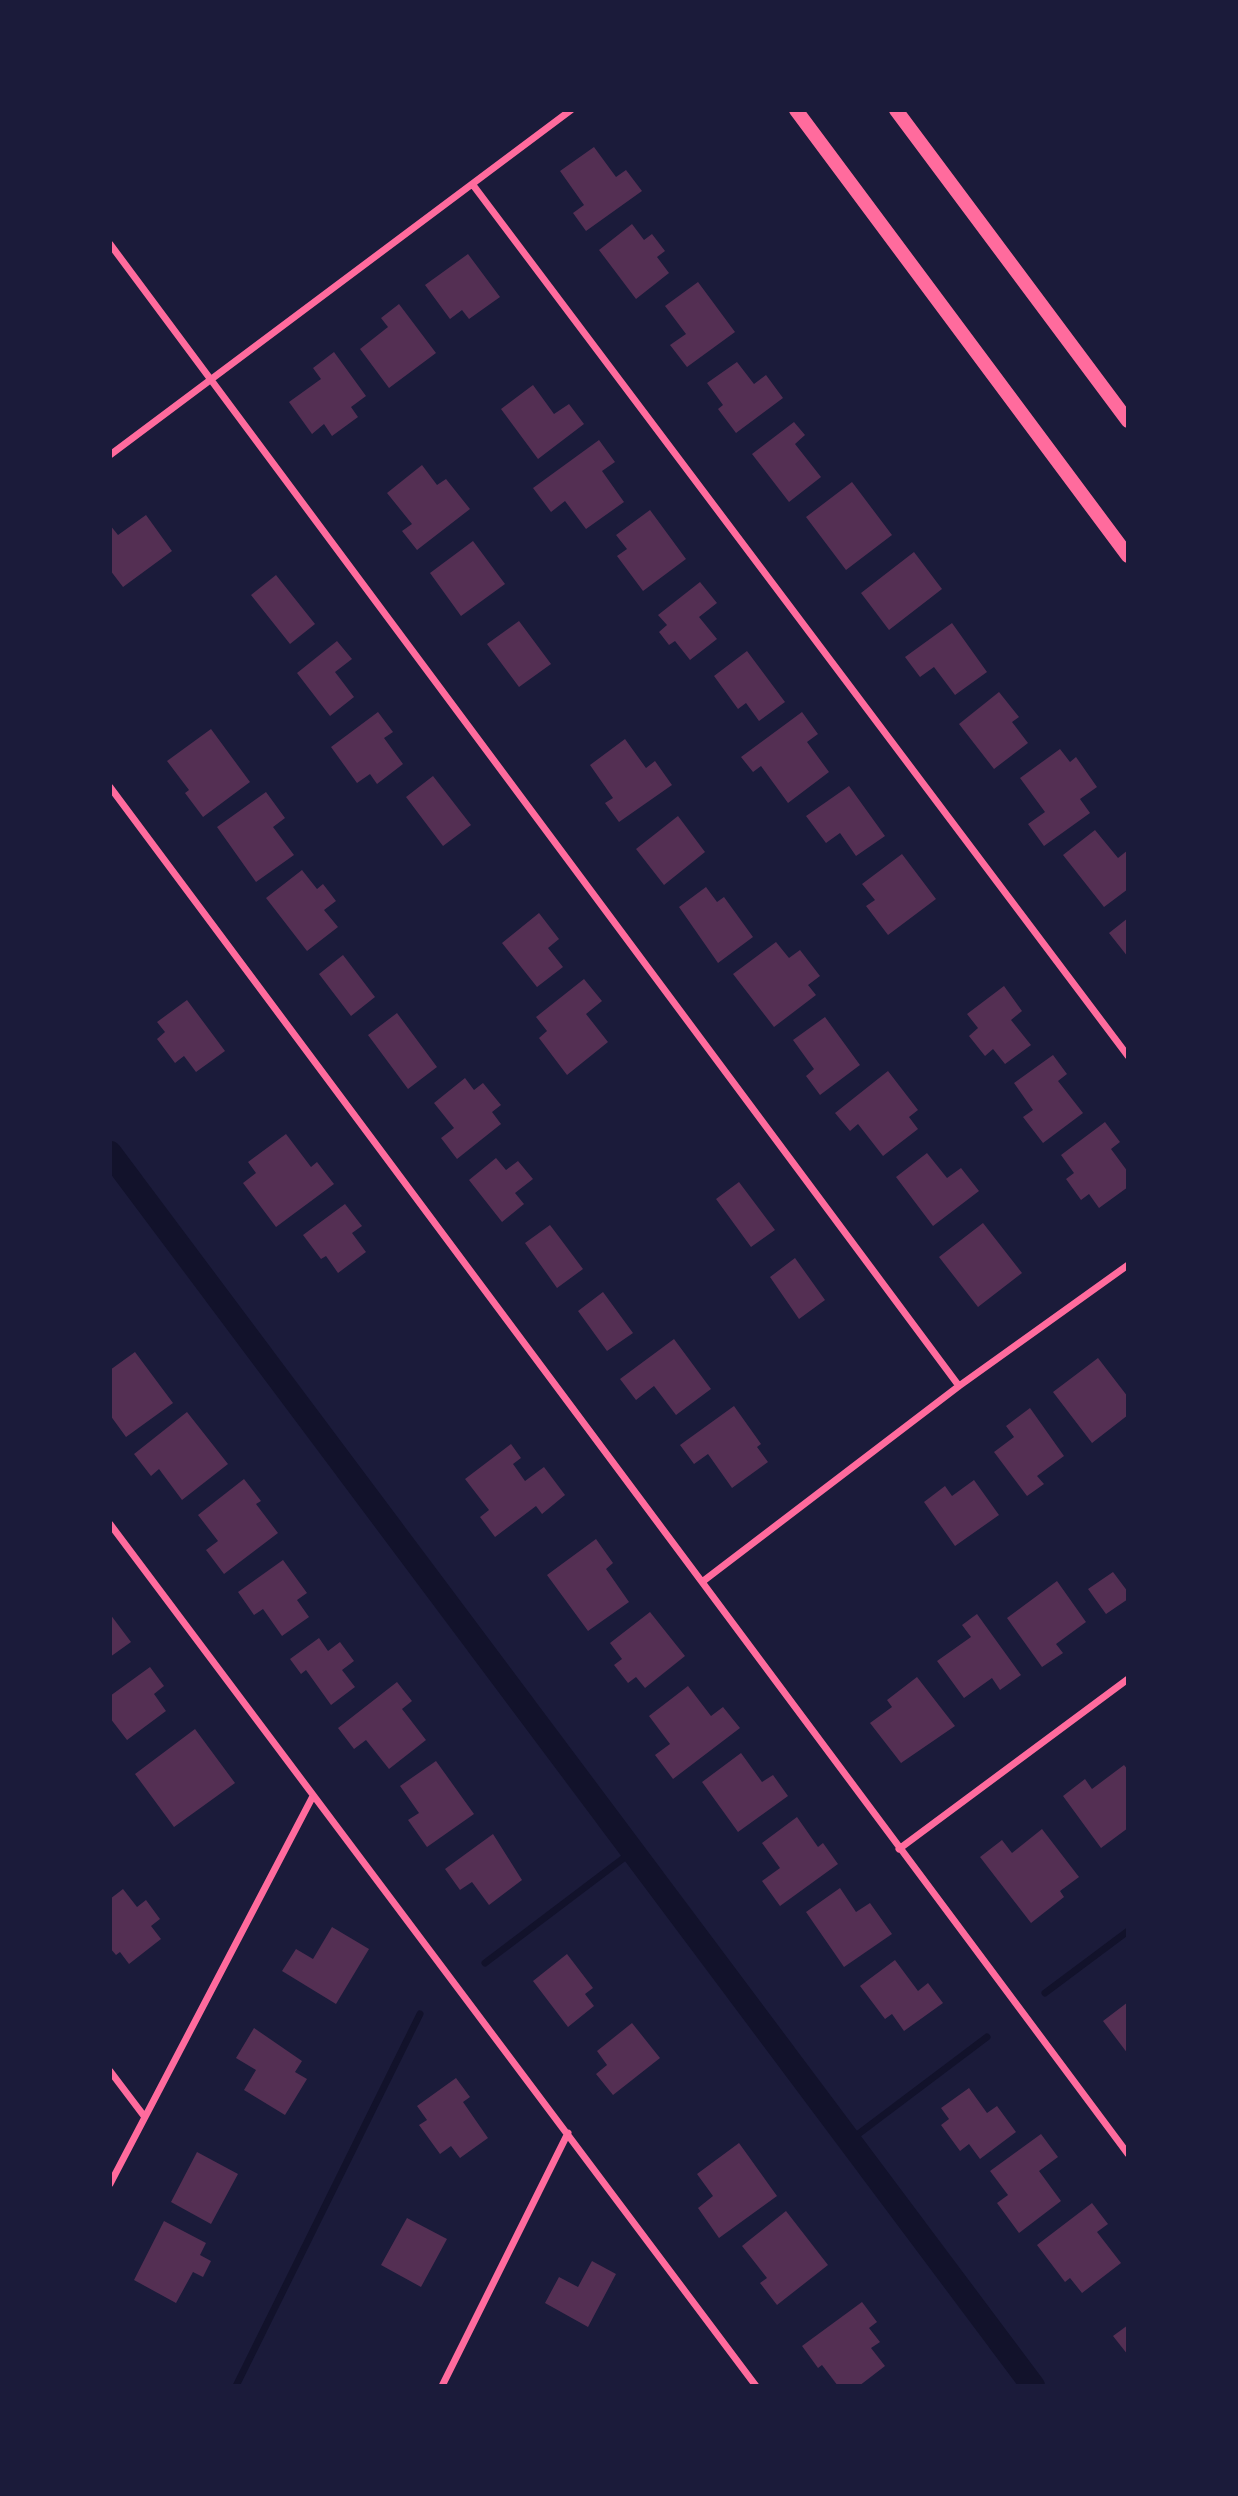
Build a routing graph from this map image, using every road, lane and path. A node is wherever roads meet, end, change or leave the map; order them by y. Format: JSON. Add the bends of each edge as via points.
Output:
{"nodes":[{"id":1,"x":571,"y":110,"type":"edge"},
{"id":2,"x":796,"y":110,"type":"edge"},
{"id":3,"x":896,"y":110,"type":"edge"},
{"id":4,"x":474,"y":185,"type":"junction"},
{"id":5,"x":110,"y":244,"type":"edge"},
{"id":6,"x":211,"y":378,"type":"junction"},
{"id":7,"x":1128,"y":421,"type":"edge"},
{"id":8,"x":110,"y":455,"type":"edge"},
{"id":9,"x":1128,"y":556,"type":"edge"},
{"id":10,"x":110,"y":788,"type":"edge"},
{"id":11,"x":1128,"y":1056,"type":"edge"},
{"id":12,"x":1128,"y":1265,"type":"edge"},
{"id":13,"x":959,"y":1386,"type":"junction"},
{"id":14,"x":110,"y":1524,"type":"edge"},
{"id":15,"x":702,"y":1582,"type":"junction"},
{"id":16,"x":1128,"y":1679,"type":"edge"},
{"id":17,"x":313,"y":1796,"type":"junction"},
{"id":18,"x":899,"y":1849,"type":"junction"},
{"id":19,"x":110,"y":2071,"type":"edge"},
{"id":20,"x":144,"y":2116,"type":"junction"},
{"id":21,"x":568,"y":2133,"type":"junction"},
{"id":22,"x":1128,"y":2154,"type":"edge"},
{"id":23,"x":110,"y":2185,"type":"edge"},
{"id":24,"x":442,"y":2386,"type":"edge"},
{"id":25,"x":756,"y":2386,"type":"edge"}],
"edges":[{"from":1,"to":4,"type":"street"},
{"from":2,"to":9,"type":"main road"},
{"from":3,"to":7,"type":"main road"},
{"from":4,"to":6,"type":"street"},
{"from":4,"to":11,"type":"street"},
{"from":5,"to":6,"type":"street"},
{"from":6,"to":8,"type":"street"},
{"from":6,"to":13,"type":"street"},
{"from":10,"to":15,"type":"street"},
{"from":12,"to":13,"type":"street"},
{"from":13,"to":15,"type":"street"},
{"from":14,"to":17,"type":"street"},
{"from":15,"to":18,"type":"street"},
{"from":16,"to":18,"type":"street"},
{"from":17,"to":20,"type":"street"},
{"from":17,"to":21,"type":"street"},
{"from":18,"to":22,"type":"street"},
{"from":19,"to":20,"type":"street"},
{"from":20,"to":23,"type":"street"},
{"from":21,"to":24,"type":"street"},
{"from":21,"to":25,"type":"street"}]}
